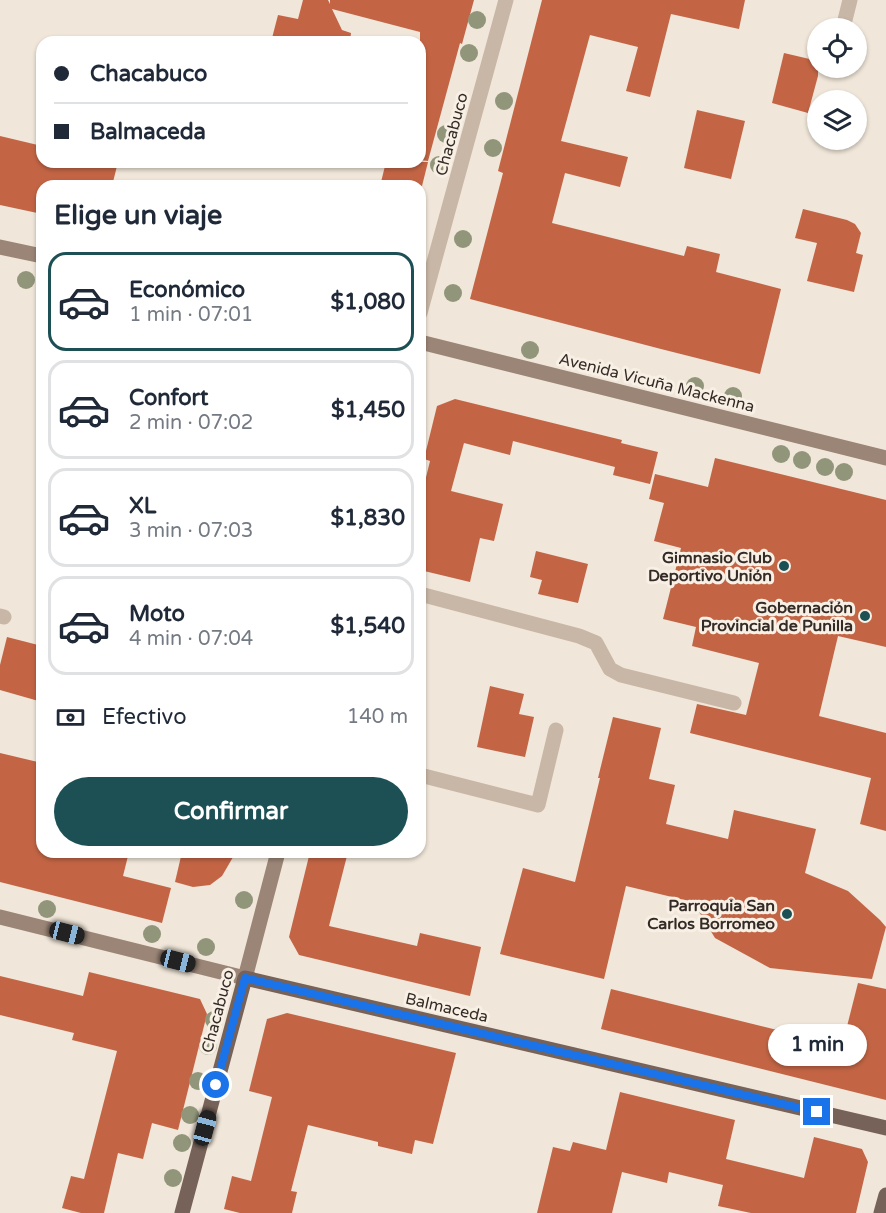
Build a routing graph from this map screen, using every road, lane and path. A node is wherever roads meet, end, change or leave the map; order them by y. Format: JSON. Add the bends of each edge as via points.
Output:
{"nodes":[{"id":1,"x":507,"y":0,"type":"edge"},
{"id":2,"x":850,"y":0,"type":"edge"},
{"id":3,"x":846,"y":18,"type":"edge"},
{"id":4,"x":0,"y":247,"type":"edge"},
{"id":5,"x":36,"y":255,"type":"edge"},
{"id":6,"x":426,"y":291,"type":"edge"},
{"id":7,"x":426,"y":343,"type":"edge"},
{"id":8,"x":886,"y":458,"type":"edge"},
{"id":9,"x":426,"y":596,"type":"edge"},
{"id":10,"x":734,"y":703,"type":"dead end"},
{"id":11,"x":556,"y":730,"type":"dead end"},
{"id":12,"x":426,"y":777,"type":"edge"},
{"id":13,"x":276,"y":858,"type":"edge"},
{"id":14,"x":0,"y":917,"type":"edge"},
{"id":15,"x":245,"y":978,"type":"junction"},
{"id":16,"x":886,"y":1128,"type":"edge"},
{"id":17,"x":886,"y":1196,"type":"edge"},
{"id":18,"x":182,"y":1213,"type":"edge"},
{"id":19,"x":881,"y":1213,"type":"edge"}],
"edges":[{"from":1,"to":6,"type":"street","name":"Chacabuco"},
{"from":2,"to":3,"type":"street"},
{"from":4,"to":5,"type":"main road"},
{"from":7,"to":8,"type":"main road","name":"Avenida Vicuña Mackenna"},
{"from":9,"to":10,"type":"street","via":[[579,636],[596,643],[610,669],[621,675]]},
{"from":11,"to":12,"type":"street","via":[[538,805]]},
{"from":13,"to":15,"type":"main road","name":"Chacabuco"},
{"from":14,"to":15,"type":"main road","name":"Balmaceda"},
{"from":15,"to":16,"type":"main road","name":"Balmaceda"},
{"from":15,"to":18,"type":"main road","name":"Chacabuco"},
{"from":17,"to":19,"type":"main road"}]}
